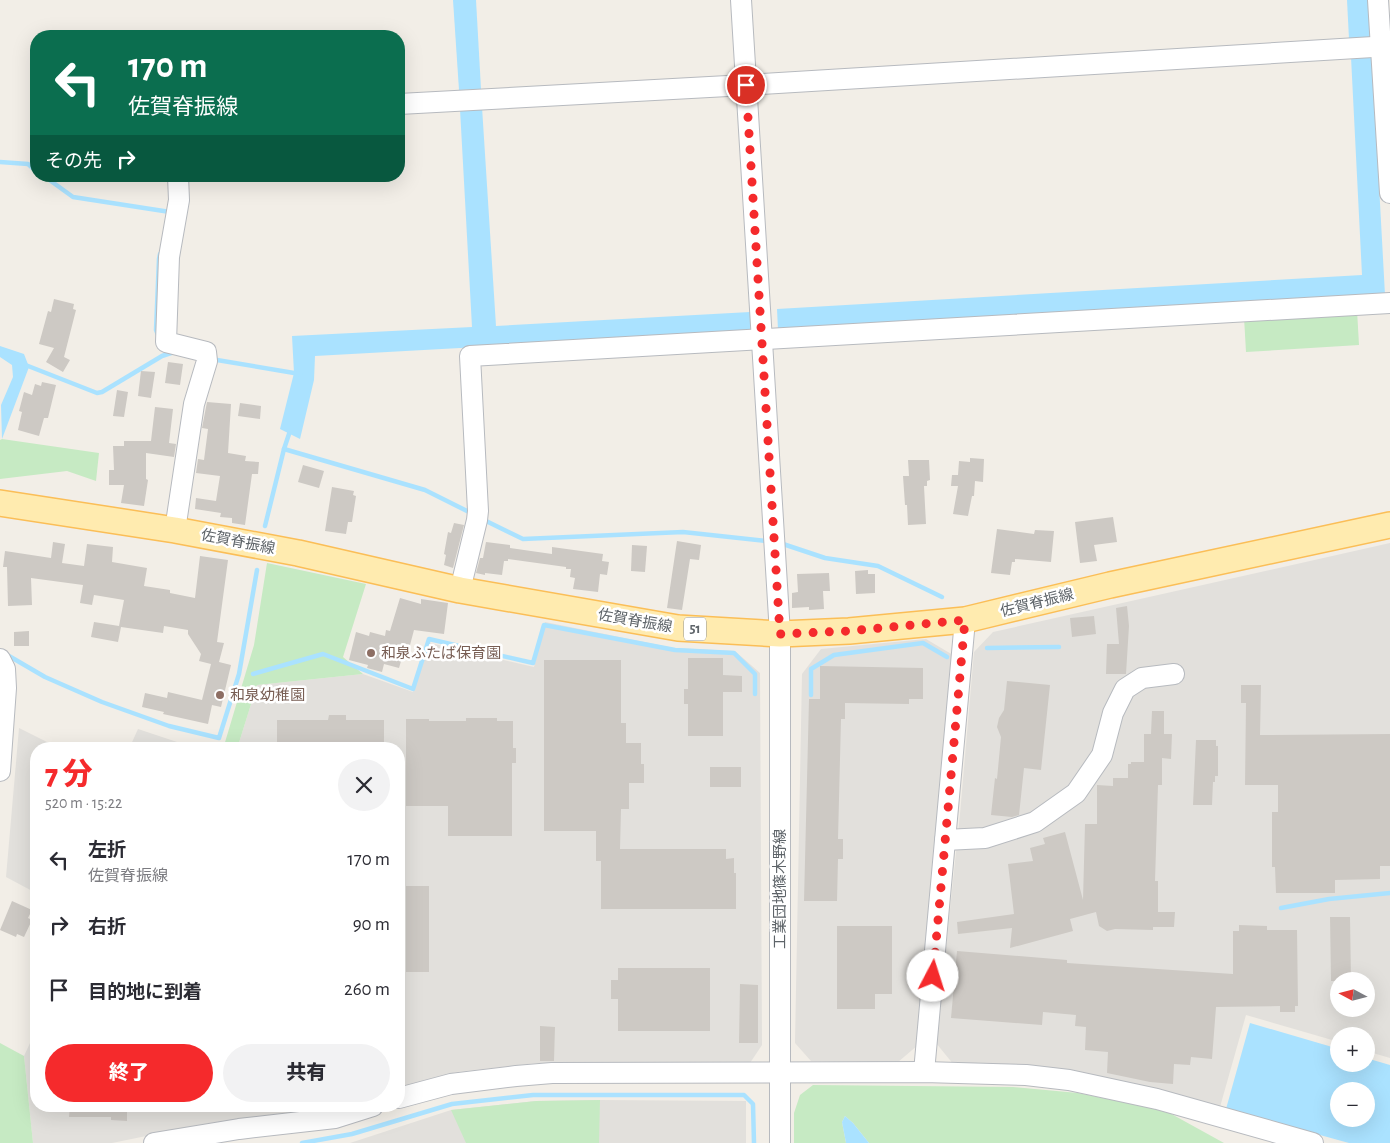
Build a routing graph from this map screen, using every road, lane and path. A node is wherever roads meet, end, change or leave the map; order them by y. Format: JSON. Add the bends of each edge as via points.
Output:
{"nodes":[{"id":1,"x":741,"y":0,"type":"edge"},
{"id":2,"x":1378,"y":0,"type":"edge"},
{"id":3,"x":1372,"y":47,"type":"edge"},
{"id":4,"x":746,"y":85,"type":"junction"},
{"id":5,"x":405,"y":104,"type":"edge"},
{"id":6,"x":178,"y":182,"type":"edge"},
{"id":7,"x":1390,"y":193,"type":"edge"},
{"id":8,"x":1390,"y":303,"type":"edge"},
{"id":9,"x":761,"y":327,"type":"junction"},
{"id":10,"x":0,"y":503,"type":"edge"},
{"id":11,"x":1390,"y":525,"type":"edge"},
{"id":12,"x":175,"y":530,"type":"junction"},
{"id":13,"x":460,"y":590,"type":"junction"},
{"id":14,"x":965,"y":620,"type":"junction"},
{"id":15,"x":780,"y":634,"type":"junction"},
{"id":16,"x":3,"y":664,"type":"edge"},
{"id":17,"x":1174,"y":674,"type":"dead end"},
{"id":18,"x":2,"y":726,"type":"edge"},
{"id":19,"x":0,"y":771,"type":"edge"},
{"id":20,"x":946,"y":840,"type":"junction"},
{"id":21,"x":924,"y":1072,"type":"junction"},
{"id":22,"x":780,"y":1073,"type":"junction"},
{"id":23,"x":405,"y":1096,"type":"edge"},
{"id":24,"x":355,"y":1112,"type":"edge"},
{"id":25,"x":240,"y":1136,"type":"edge"},
{"id":26,"x":154,"y":1143,"type":"edge"},
{"id":27,"x":780,"y":1143,"type":"edge"},
{"id":28,"x":1313,"y":1143,"type":"edge"}],
"edges":[{"from":1,"to":4,"type":"street","name":"工業団地篠木野線"},
{"from":2,"to":3,"type":"street"},
{"from":3,"to":4,"type":"street"},
{"from":3,"to":7,"type":"street"},
{"from":4,"to":5,"type":"street"},
{"from":4,"to":9,"type":"street","name":"工業団地篠木野線"},
{"from":6,"to":12,"type":"street","via":[[179,200],[169,257],[166,342],[206,357],[194,404]]},
{"from":8,"to":9,"type":"street"},
{"from":9,"to":13,"type":"street","via":[[470,356],[477,516]]},
{"from":9,"to":15,"type":"street","name":"工業団地篠木野線"},
{"from":10,"to":12,"type":"main road","name":"佐賀脊振線","number":"51"},
{"from":11,"to":14,"type":"main road","name":"佐賀脊振線","number":"51","via":[[1110,585]]},
{"from":12,"to":13,"type":"main road","name":"佐賀脊振線","number":"51","via":[[298,553]]},
{"from":13,"to":15,"type":"main road","name":"佐賀脊振線","number":"51","via":[[678,628]]},
{"from":14,"to":15,"type":"main road","name":"佐賀脊振線","number":"51"},
{"from":14,"to":20,"type":"street"},
{"from":15,"to":22,"type":"street","name":"工業団地篠木野線"},
{"from":16,"to":18,"type":"street","via":[[6,688]]},
{"from":17,"to":20,"type":"street","via":[[1142,678],[1124,689],[1113,713],[1102,755],[1076,793],[1036,822],[985,838]]},
{"from":18,"to":19,"type":"street"},
{"from":20,"to":21,"type":"street"},
{"from":21,"to":22,"type":"street"},
{"from":21,"to":28,"type":"street","via":[[1026,1075],[1069,1080],[1156,1098]]},
{"from":22,"to":23,"type":"street","via":[[516,1076],[451,1084]]},
{"from":22,"to":27,"type":"street","name":"工業団地篠木野線"},
{"from":24,"to":25,"type":"street"},
{"from":25,"to":26,"type":"street","via":[[208,1134]]}]}
